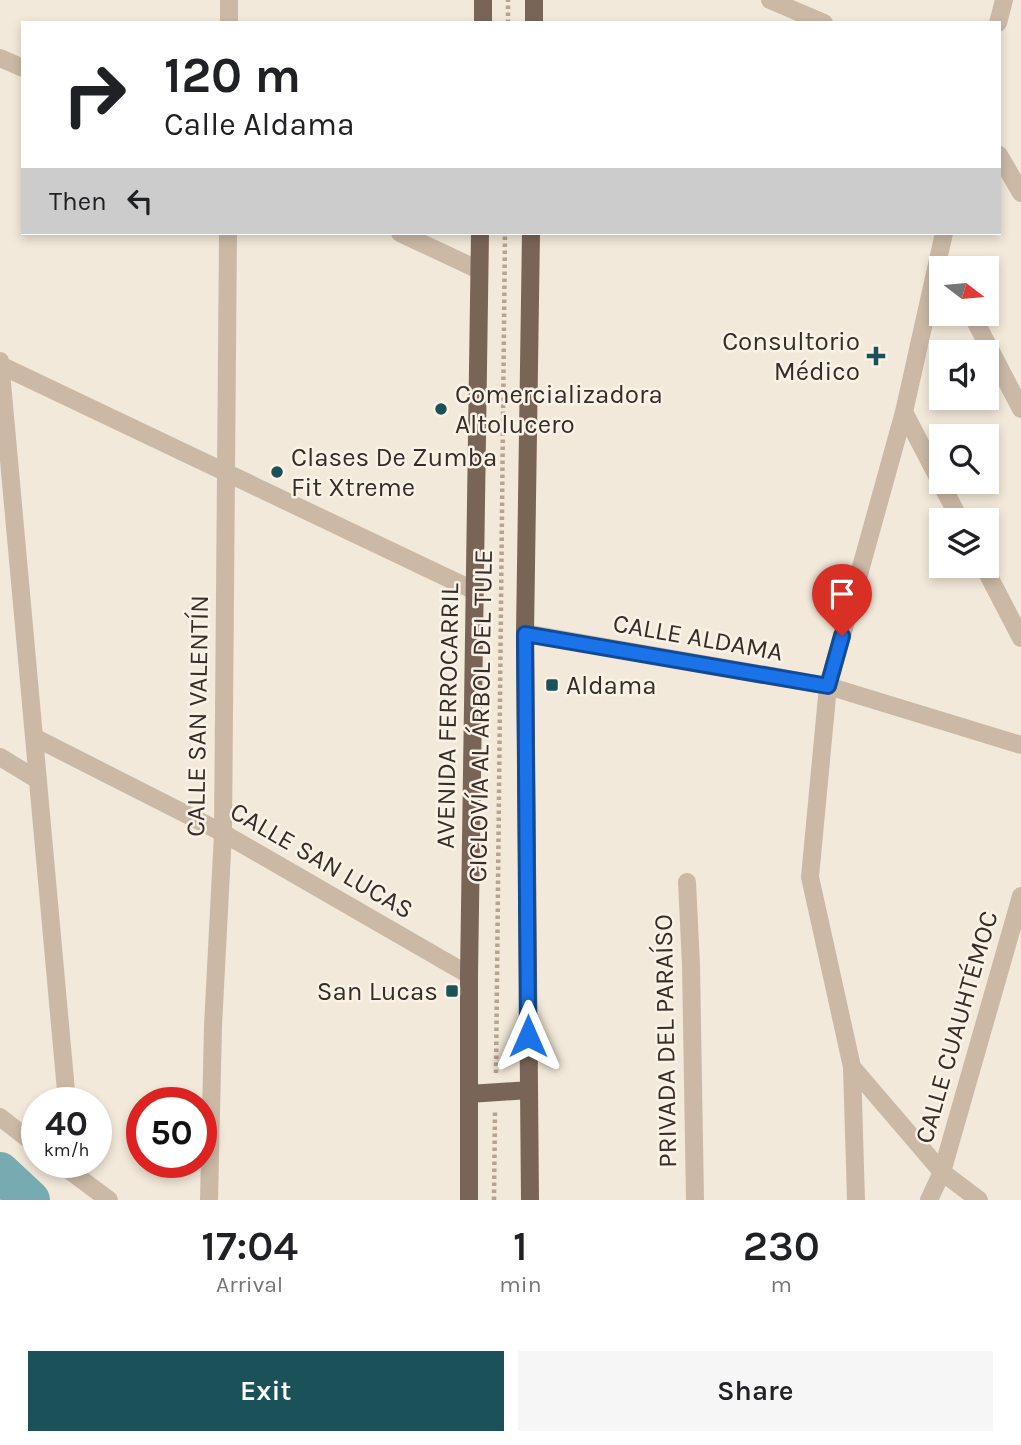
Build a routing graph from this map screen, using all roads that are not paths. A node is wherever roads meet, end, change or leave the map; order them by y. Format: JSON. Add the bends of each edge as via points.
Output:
{"nodes":[{"id":1,"x":229,"y":0,"type":"edge"},
{"id":2,"x":483,"y":0,"type":"edge"},
{"id":3,"x":534,"y":0,"type":"edge"},
{"id":4,"x":770,"y":0,"type":"edge"},
{"id":5,"x":1004,"y":0,"type":"edge"},
{"id":6,"x":814,"y":13,"type":"edge"},
{"id":7,"x":229,"y":21,"type":"edge"},
{"id":8,"x":483,"y":21,"type":"edge"},
{"id":9,"x":534,"y":21,"type":"edge"},
{"id":10,"x":999,"y":21,"type":"edge"},
{"id":11,"x":0,"y":58,"type":"edge"},
{"id":12,"x":21,"y":67,"type":"edge"},
{"id":13,"x":1007,"y":165,"type":"edge"},
{"id":14,"x":1021,"y":193,"type":"edge"},
{"id":15,"x":228,"y":235,"type":"edge"},
{"id":16,"x":404,"y":235,"type":"edge"},
{"id":17,"x":480,"y":235,"type":"edge"},
{"id":18,"x":531,"y":235,"type":"edge"},
{"id":19,"x":944,"y":235,"type":"edge"},
{"id":20,"x":955,"y":235,"type":"edge"},
{"id":21,"x":943,"y":256,"type":"edge"},
{"id":22,"x":945,"y":256,"type":"edge"},
{"id":23,"x":479,"y":270,"type":"junction"},
{"id":24,"x":929,"y":315,"type":"edge"},
{"id":25,"x":978,"y":326,"type":"edge"},
{"id":26,"x":0,"y":364,"type":"edge"},
{"id":27,"x":1021,"y":409,"type":"edge"},
{"id":28,"x":904,"y":412,"type":"junction"},
{"id":29,"x":226,"y":471,"type":"junction"},
{"id":30,"x":954,"y":508,"type":"edge"},
{"id":31,"x":990,"y":578,"type":"edge"},
{"id":32,"x":475,"y":591,"type":"junction"},
{"id":33,"x":525,"y":634,"type":"junction"},
{"id":34,"x":1021,"y":638,"type":"edge"},
{"id":35,"x":828,"y":686,"type":"junction"},
{"id":36,"x":34,"y":737,"type":"junction"},
{"id":37,"x":1021,"y":746,"type":"edge"},
{"id":38,"x":0,"y":757,"type":"edge"},
{"id":39,"x":38,"y":780,"type":"junction"},
{"id":40,"x":223,"y":833,"type":"junction"},
{"id":41,"x":687,"y":881,"type":"dead end"},
{"id":42,"x":1021,"y":896,"type":"edge"},
{"id":43,"x":469,"y":975,"type":"junction"},
{"id":44,"x":852,"y":1067,"type":"junction"},
{"id":45,"x":66,"y":1087,"type":"edge"},
{"id":46,"x":529,"y":1090,"type":"junction"},
{"id":47,"x":469,"y":1094,"type":"junction"},
{"id":48,"x":0,"y":1117,"type":"edge"},
{"id":49,"x":21,"y":1133,"type":"edge"},
{"id":50,"x":942,"y":1172,"type":"junction"},
{"id":51,"x":84,"y":1178,"type":"edge"},
{"id":52,"x":109,"y":1200,"type":"edge"},
{"id":53,"x":209,"y":1200,"type":"edge"},
{"id":54,"x":468,"y":1200,"type":"edge"},
{"id":55,"x":530,"y":1200,"type":"edge"},
{"id":56,"x":695,"y":1200,"type":"edge"},
{"id":57,"x":856,"y":1200,"type":"edge"},
{"id":58,"x":929,"y":1200,"type":"edge"},
{"id":59,"x":979,"y":1200,"type":"edge"}],
"edges":[{"from":1,"to":7,"type":"street"},
{"from":2,"to":8,"type":"main road"},
{"from":3,"to":9,"type":"main road"},
{"from":4,"to":6,"type":"street"},
{"from":5,"to":10,"type":"street"},
{"from":11,"to":12,"type":"street"},
{"from":13,"to":14,"type":"street"},
{"from":15,"to":29,"type":"street","name":"CALLE SAN VALENTÍN"},
{"from":16,"to":23,"type":"street"},
{"from":17,"to":23,"type":"main road","name":"AVENIDA FERROCARRIL"},
{"from":18,"to":33,"type":"main road"},
{"from":19,"to":21,"type":"street"},
{"from":20,"to":22,"type":"street"},
{"from":23,"to":32,"type":"main road","name":"AVENIDA FERROCARRIL"},
{"from":24,"to":28,"type":"street"},
{"from":25,"to":27,"type":"street"},
{"from":26,"to":29,"type":"street"},
{"from":26,"to":36,"type":"street"},
{"from":28,"to":30,"type":"street"},
{"from":28,"to":35,"type":"street"},
{"from":29,"to":32,"type":"street"},
{"from":29,"to":40,"type":"street","name":"CALLE SAN VALENTÍN"},
{"from":31,"to":34,"type":"street"},
{"from":32,"to":43,"type":"main road","name":"AVENIDA FERROCARRIL"},
{"from":33,"to":35,"type":"street","name":"CALLE ALDAMA"},
{"from":33,"to":46,"type":"main road"},
{"from":35,"to":37,"type":"street","name":"CALLE ALDAMA"},
{"from":35,"to":44,"type":"street","via":[[810,877]]},
{"from":36,"to":39,"type":"street"},
{"from":36,"to":40,"type":"street","name":"CALLE SAN LUCAS"},
{"from":38,"to":39,"type":"street"},
{"from":39,"to":45,"type":"street"},
{"from":40,"to":43,"type":"street","name":"CALLE SAN LUCAS"},
{"from":40,"to":53,"type":"street","name":"CALLE SAN VALENTÍN"},
{"from":41,"to":56,"type":"street","name":"PRIVADA DEL PARAÍSO"},
{"from":42,"to":50,"type":"street","name":"CALLE CUAUHTÉMOC"},
{"from":43,"to":47,"type":"main road","name":"AVENIDA FERROCARRIL"},
{"from":44,"to":50,"type":"street"},
{"from":44,"to":57,"type":"street"},
{"from":46,"to":47,"type":"main road"},
{"from":46,"to":55,"type":"main road"},
{"from":47,"to":54,"type":"main road","name":"AVENIDA FERROCARRIL"},
{"from":48,"to":49,"type":"street"},
{"from":50,"to":58,"type":"street","name":"CALLE CUAUHTÉMOC"},
{"from":50,"to":59,"type":"street"},
{"from":51,"to":52,"type":"street"}]}
